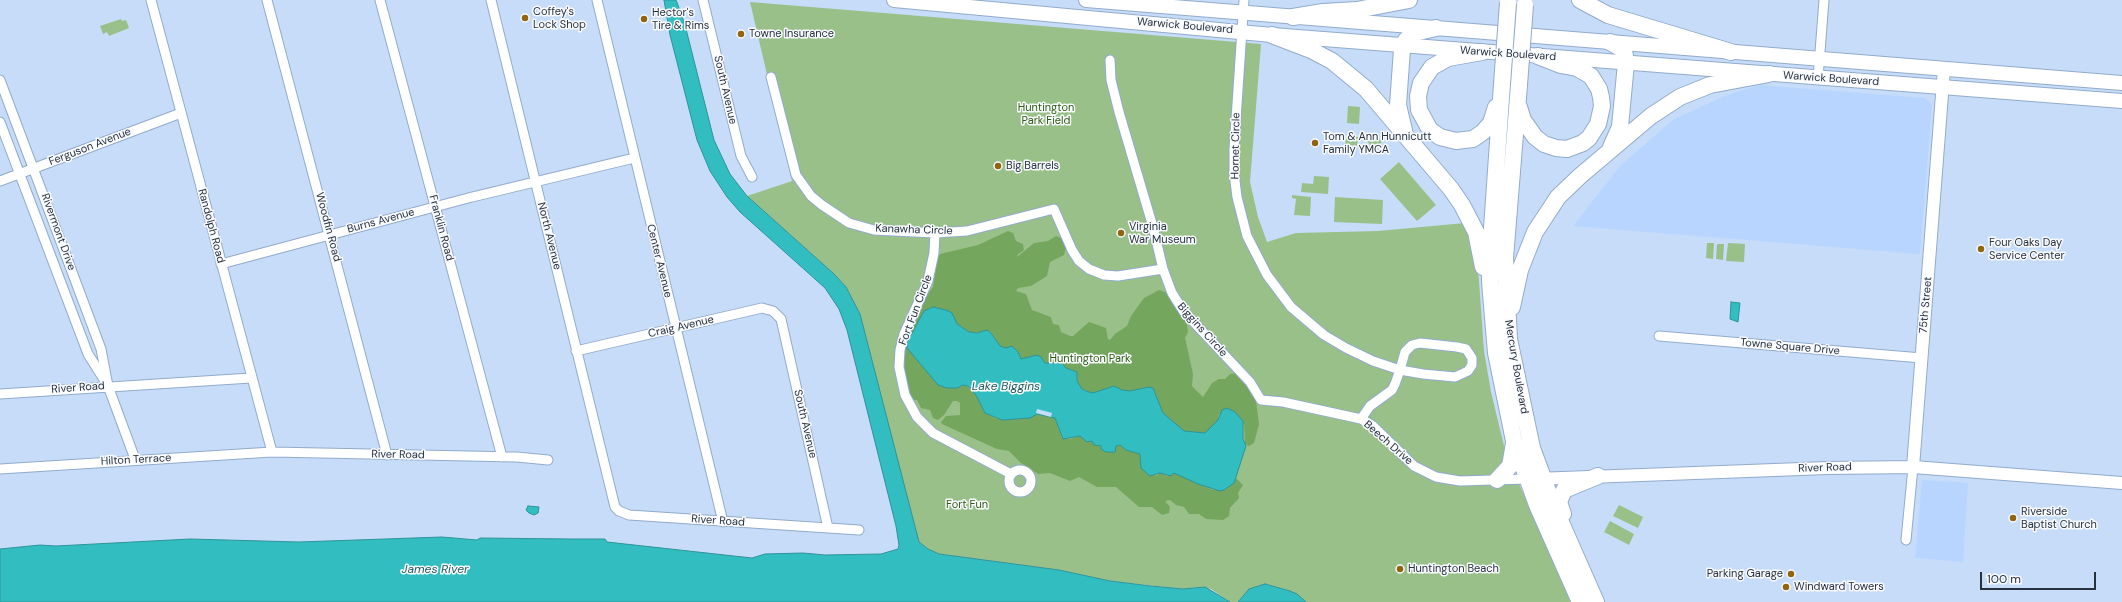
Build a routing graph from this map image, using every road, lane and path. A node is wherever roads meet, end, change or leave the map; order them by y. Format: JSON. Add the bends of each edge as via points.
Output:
{"nodes":[{"id":1,"x":151,"y":0,"type":"edge"},
{"id":2,"x":267,"y":0,"type":"edge"},
{"id":3,"x":380,"y":0,"type":"edge"},
{"id":4,"x":491,"y":0,"type":"edge"},
{"id":5,"x":597,"y":0,"type":"edge"},
{"id":6,"x":703,"y":0,"type":"edge"},
{"id":7,"x":894,"y":0,"type":"edge"},
{"id":8,"x":1086,"y":0,"type":"edge"},
{"id":9,"x":1409,"y":0,"type":"edge"},
{"id":10,"x":1580,"y":0,"type":"edge"},
{"id":11,"x":1824,"y":0,"type":"edge"},
{"id":12,"x":927,"y":1,"type":"edge"},
{"id":13,"x":1508,"y":2,"type":"edge"},
{"id":14,"x":1525,"y":2,"type":"edge"},
{"id":15,"x":1128,"y":4,"type":"junction"},
{"id":16,"x":1243,"y":7,"type":"edge"},
{"id":17,"x":1293,"y":17,"type":"junction"},
{"id":18,"x":1127,"y":20,"type":"junction"},
{"id":19,"x":1436,"y":28,"type":"junction"},
{"id":20,"x":1242,"y":31,"type":"junction"},
{"id":21,"x":1272,"y":35,"type":"junction"},
{"id":22,"x":1610,"y":42,"type":"junction"},
{"id":23,"x":1404,"y":45,"type":"junction"},
{"id":24,"x":1482,"y":52,"type":"junction"},
{"id":25,"x":1732,"y":52,"type":"junction"},
{"id":26,"x":1538,"y":56,"type":"junction"},
{"id":27,"x":1819,"y":59,"type":"junction"},
{"id":28,"x":1110,"y":60,"type":"dead end"},
{"id":29,"x":1626,"y":63,"type":"junction"},
{"id":30,"x":1944,"y":69,"type":"junction"},
{"id":31,"x":1769,"y":74,"type":"junction"},
{"id":32,"x":771,"y":77,"type":"dead end"},
{"id":33,"x":1818,"y":78,"type":"junction"},
{"id":34,"x":0,"y":80,"type":"edge"},
{"id":35,"x":2122,"y":83,"type":"edge"},
{"id":36,"x":1502,"y":84,"type":"junction"},
{"id":37,"x":1943,"y":86,"type":"junction"},
{"id":38,"x":1518,"y":92,"type":"junction"},
{"id":39,"x":2122,"y":101,"type":"edge"},
{"id":40,"x":181,"y":113,"type":"junction"},
{"id":41,"x":0,"y":122,"type":"edge"},
{"id":42,"x":1407,"y":138,"type":"junction"},
{"id":43,"x":1610,"y":150,"type":"junction"},
{"id":44,"x":634,"y":158,"type":"junction"},
{"id":45,"x":34,"y":168,"type":"junction"},
{"id":46,"x":20,"y":174,"type":"junction"},
{"id":47,"x":752,"y":177,"type":"dead end"},
{"id":48,"x":0,"y":182,"type":"edge"},
{"id":49,"x":536,"y":183,"type":"junction"},
{"id":50,"x":435,"y":207,"type":"junction"},
{"id":51,"x":935,"y":233,"type":"junction"},
{"id":52,"x":330,"y":235,"type":"junction"},
{"id":53,"x":221,"y":264,"type":"junction"},
{"id":54,"x":1163,"y":269,"type":"junction"},
{"id":55,"x":1491,"y":301,"type":"junction"},
{"id":56,"x":781,"y":319,"type":"joint"},
{"id":57,"x":676,"y":328,"type":"junction"},
{"id":58,"x":1659,"y":336,"type":"dead end"},
{"id":59,"x":1508,"y":339,"type":"junction"},
{"id":60,"x":576,"y":351,"type":"junction"},
{"id":61,"x":1922,"y":358,"type":"junction"},
{"id":62,"x":1400,"y":370,"type":"junction"},
{"id":63,"x":251,"y":378,"type":"junction"},
{"id":64,"x":108,"y":386,"type":"junction"},
{"id":65,"x":0,"y":394,"type":"edge"},
{"id":66,"x":1361,"y":419,"type":"junction"},
{"id":67,"x":1514,"y":441,"type":"junction"},
{"id":68,"x":272,"y":452,"type":"junction"},
{"id":69,"x":387,"y":455,"type":"junction"},
{"id":70,"x":502,"y":457,"type":"junction"},
{"id":71,"x":135,"y":459,"type":"junction"},
{"id":72,"x":548,"y":460,"type":"dead end"},
{"id":73,"x":1913,"y":467,"type":"junction"},
{"id":74,"x":0,"y":468,"type":"edge"},
{"id":75,"x":606,"y":472,"type":"joint"},
{"id":76,"x":1011,"y":474,"type":"dead end"},
{"id":77,"x":1598,"y":476,"type":"junction"},
{"id":78,"x":1535,"y":479,"type":"junction"},
{"id":79,"x":1496,"y":480,"type":"junction"},
{"id":80,"x":2122,"y":483,"type":"edge"},
{"id":81,"x":723,"y":522,"type":"junction"},
{"id":82,"x":828,"y":528,"type":"junction"},
{"id":83,"x":859,"y":530,"type":"dead end"},
{"id":84,"x":1906,"y":540,"type":"dead end"},
{"id":85,"x":1569,"y":541,"type":"junction"},
{"id":86,"x":1580,"y":602,"type":"edge"},
{"id":87,"x":1596,"y":602,"type":"edge"}],
"edges":[{"from":1,"to":40,"type":"street","name":"Randolph Road"},
{"from":2,"to":52,"type":"street","name":"Woodfin Road"},
{"from":3,"to":50,"type":"street","name":"Franklin Road"},
{"from":4,"to":49,"type":"street","name":"North Avenue"},
{"from":5,"to":44,"type":"street","name":"Center Avenue"},
{"from":6,"to":47,"type":"street","name":"South Avenue","via":[[741,156]]},
{"from":7,"to":12,"type":"main road","name":"Warwick Boulevard"},
{"from":8,"to":15,"type":"main road","name":"Warwick Boulevard"},
{"from":9,"to":17,"type":"highway","via":[[1357,10]]},
{"from":10,"to":25,"type":"highway","via":[[1608,15]]},
{"from":11,"to":27,"type":"street"},
{"from":12,"to":18,"type":"main road","name":"Warwick Boulevard"},
{"from":13,"to":36,"type":"highway","name":"Mercury Boulevard","bridge":true},
{"from":14,"to":38,"type":"highway","name":"Mercury Boulevard","bridge":true},
{"from":15,"to":16,"type":"main road","name":"Warwick Boulevard"},
{"from":15,"to":18,"type":"main road"},
{"from":16,"to":17,"type":"main road","name":"Warwick Boulevard"},
{"from":16,"to":20,"type":"street","name":"Hornet Circle"},
{"from":17,"to":19,"type":"main road","name":"Warwick Boulevard"},
{"from":18,"to":20,"type":"main road","name":"Warwick Boulevard"},
{"from":19,"to":22,"type":"main road","name":"Warwick Boulevard"},
{"from":19,"to":23,"type":"highway","via":[[1414,33]]},
{"from":20,"to":21,"type":"main road","name":"Warwick Boulevard"},
{"from":20,"to":62,"type":"street","name":"Hornet Circle","via":[[1234,173],[1243,221],[1256,256],[1291,307],[1324,335],[1346,348]]},
{"from":21,"to":23,"type":"main road","name":"Warwick Boulevard"},
{"from":21,"to":42,"type":"highway","via":[[1311,50],[1342,68],[1363,86]]},
{"from":22,"to":25,"type":"main road","name":"Warwick Boulevard"},
{"from":22,"to":29,"type":"highway","via":[[1624,50]]},
{"from":23,"to":24,"type":"main road","name":"Warwick Boulevard"},
{"from":23,"to":42,"type":"highway","via":[[1399,69],[1398,105]]},
{"from":24,"to":26,"type":"main road","name":"Warwick Boulevard"},
{"from":24,"to":36,"type":"highway","via":[[1442,60],[1428,72],[1418,96],[1419,110],[1425,124],[1435,134],[1447,139],[1473,139],[1491,123]]},
{"from":25,"to":27,"type":"main road","name":"Warwick Boulevard"},
{"from":26,"to":29,"type":"main road","name":"Warwick Boulevard"},
{"from":26,"to":38,"type":"highway","via":[[1577,68],[1591,76],[1599,88],[1601,97],[1598,124],[1589,138],[1575,147],[1561,149],[1549,146],[1535,137],[1527,127]]},
{"from":27,"to":30,"type":"main road","name":"Warwick Boulevard"},
{"from":27,"to":33,"type":"street"},
{"from":28,"to":54,"type":"street","name":"Biggins Circle","via":[[1111,80]]},
{"from":29,"to":31,"type":"main road","name":"Warwick Boulevard"},
{"from":29,"to":43,"type":"highway","via":[[1620,127]]},
{"from":30,"to":35,"type":"main road","name":"Warwick Boulevard"},
{"from":30,"to":37,"type":"street","name":"75th Street"},
{"from":31,"to":33,"type":"main road","name":"Warwick Boulevard"},
{"from":31,"to":43,"type":"highway","via":[[1710,85],[1680,97],[1656,112]]},
{"from":32,"to":51,"type":"street","name":"Kanawha Circle","via":[[796,175],[811,196],[832,214],[849,223],[874,230]]},
{"from":33,"to":37,"type":"main road","name":"Warwick Boulevard"},
{"from":34,"to":45,"type":"street","name":"Rivermont Drive"},
{"from":36,"to":55,"type":"highway","name":"Mercury Boulevard","via":[[1490,242]]},
{"from":37,"to":39,"type":"main road","name":"Warwick Boulevard"},
{"from":37,"to":61,"type":"street","name":"75th Street"},
{"from":38,"to":59,"type":"highway","name":"Mercury Boulevard","via":[[1505,266]]},
{"from":40,"to":45,"type":"street","name":"Ferguson Avenue"},
{"from":40,"to":53,"type":"street","name":"Randolph Road"},
{"from":41,"to":46,"type":"street","name":"Rivermont Drive"},
{"from":42,"to":55,"type":"highway","via":[[1451,189],[1468,214],[1476,232]]},
{"from":43,"to":59,"type":"highway","via":[[1563,192],[1535,232],[1524,256],[1517,281]]},
{"from":44,"to":49,"type":"street","name":"Burns Avenue"},
{"from":44,"to":57,"type":"street","name":"Center Avenue"},
{"from":45,"to":46,"type":"street","name":"Ferguson Avenue"},
{"from":45,"to":64,"type":"street","name":"Rivermont Drive","via":[[101,349]]},
{"from":46,"to":48,"type":"street","name":"Ferguson Avenue"},
{"from":46,"to":64,"type":"street","name":"Rivermont Drive","via":[[88,354]]},
{"from":49,"to":50,"type":"street","name":"Burns Avenue"},
{"from":49,"to":60,"type":"street","name":"North Avenue"},
{"from":50,"to":52,"type":"street","name":"Burns Avenue"},
{"from":50,"to":70,"type":"street","name":"Franklin Road"},
{"from":51,"to":54,"type":"street","name":"Kanawha Circle","via":[[967,231],[1054,209],[1072,250],[1079,261],[1089,269],[1104,275],[1118,276]]},
{"from":51,"to":76,"type":"street","name":"Fort Fun Circle","via":[[928,281],[902,342],[899,359],[900,376],[908,402],[922,423],[939,437]]},
{"from":52,"to":53,"type":"street","name":"Burns Avenue"},
{"from":52,"to":69,"type":"street","name":"Woodfin Road"},
{"from":53,"to":63,"type":"street","name":"Randolph Road"},
{"from":54,"to":66,"type":"street","name":"Biggins Circle","via":[[1172,293],[1184,312],[1250,382],[1261,400]]},
{"from":55,"to":67,"type":"highway","name":"Mercury Boulevard","via":[[1500,376]]},
{"from":56,"to":57,"type":"street","name":"Craig Avenue","via":[[773,311],[762,308]]},
{"from":56,"to":82,"type":"street","name":"South Avenue"},
{"from":57,"to":60,"type":"street","name":"Craig Avenue"},
{"from":57,"to":81,"type":"street","name":"Center Avenue"},
{"from":58,"to":61,"type":"street","name":"Towne Square Drive"},
{"from":59,"to":78,"type":"highway","name":"Mercury Boulevard"},
{"from":60,"to":75,"type":"street","name":"North Avenue"},
{"from":61,"to":73,"type":"street","name":"75th Street"},
{"from":62,"to":62,"type":"street","name":"Beech Drive","via":[[1455,377],[1468,371],[1473,362],[1466,349],[1451,345],[1417,343],[1405,352]]},
{"from":62,"to":66,"type":"street","name":"Beech Drive","via":[[1392,390],[1370,406]]},
{"from":63,"to":64,"type":"street","name":"River Road"},
{"from":63,"to":68,"type":"street","name":"Randolph Road"},
{"from":64,"to":65,"type":"street","name":"River Road"},
{"from":64,"to":71,"type":"street","name":"Rivermont Drive"},
{"from":66,"to":79,"type":"street","name":"Beech Drive","via":[[1377,430],[1407,461],[1428,474],[1452,480]]},
{"from":67,"to":78,"type":"highway","name":"Mercury Boulevard"},
{"from":67,"to":79,"type":"highway","via":[[1508,469]]},
{"from":68,"to":69,"type":"street","name":"River Road"},
{"from":68,"to":71,"type":"street","name":"Hilton Terrace"},
{"from":69,"to":70,"type":"street","name":"River Road"},
{"from":70,"to":72,"type":"street","name":"River Road"},
{"from":71,"to":74,"type":"street","name":"Hilton Terrace"},
{"from":73,"to":77,"type":"street","name":"River Road"},
{"from":73,"to":80,"type":"street","name":"River Road"},
{"from":73,"to":84,"type":"street","name":"75th Street"},
{"from":75,"to":81,"type":"street","name":"River Road","via":[[613,502],[624,514]]},
{"from":77,"to":78,"type":"street","name":"River Road"},
{"from":77,"to":85,"type":"highway","via":[[1568,487],[1561,493],[1559,502]]},
{"from":78,"to":79,"type":"street","name":"Beech Drive"},
{"from":78,"to":85,"type":"highway","name":"Mercury Boulevard"},
{"from":78,"to":86,"type":"highway","name":"Mercury Boulevard"},
{"from":81,"to":82,"type":"street","name":"River Road"},
{"from":82,"to":83,"type":"street","name":"River Road"},
{"from":85,"to":87,"type":"highway","name":"Mercury Boulevard"}]}
